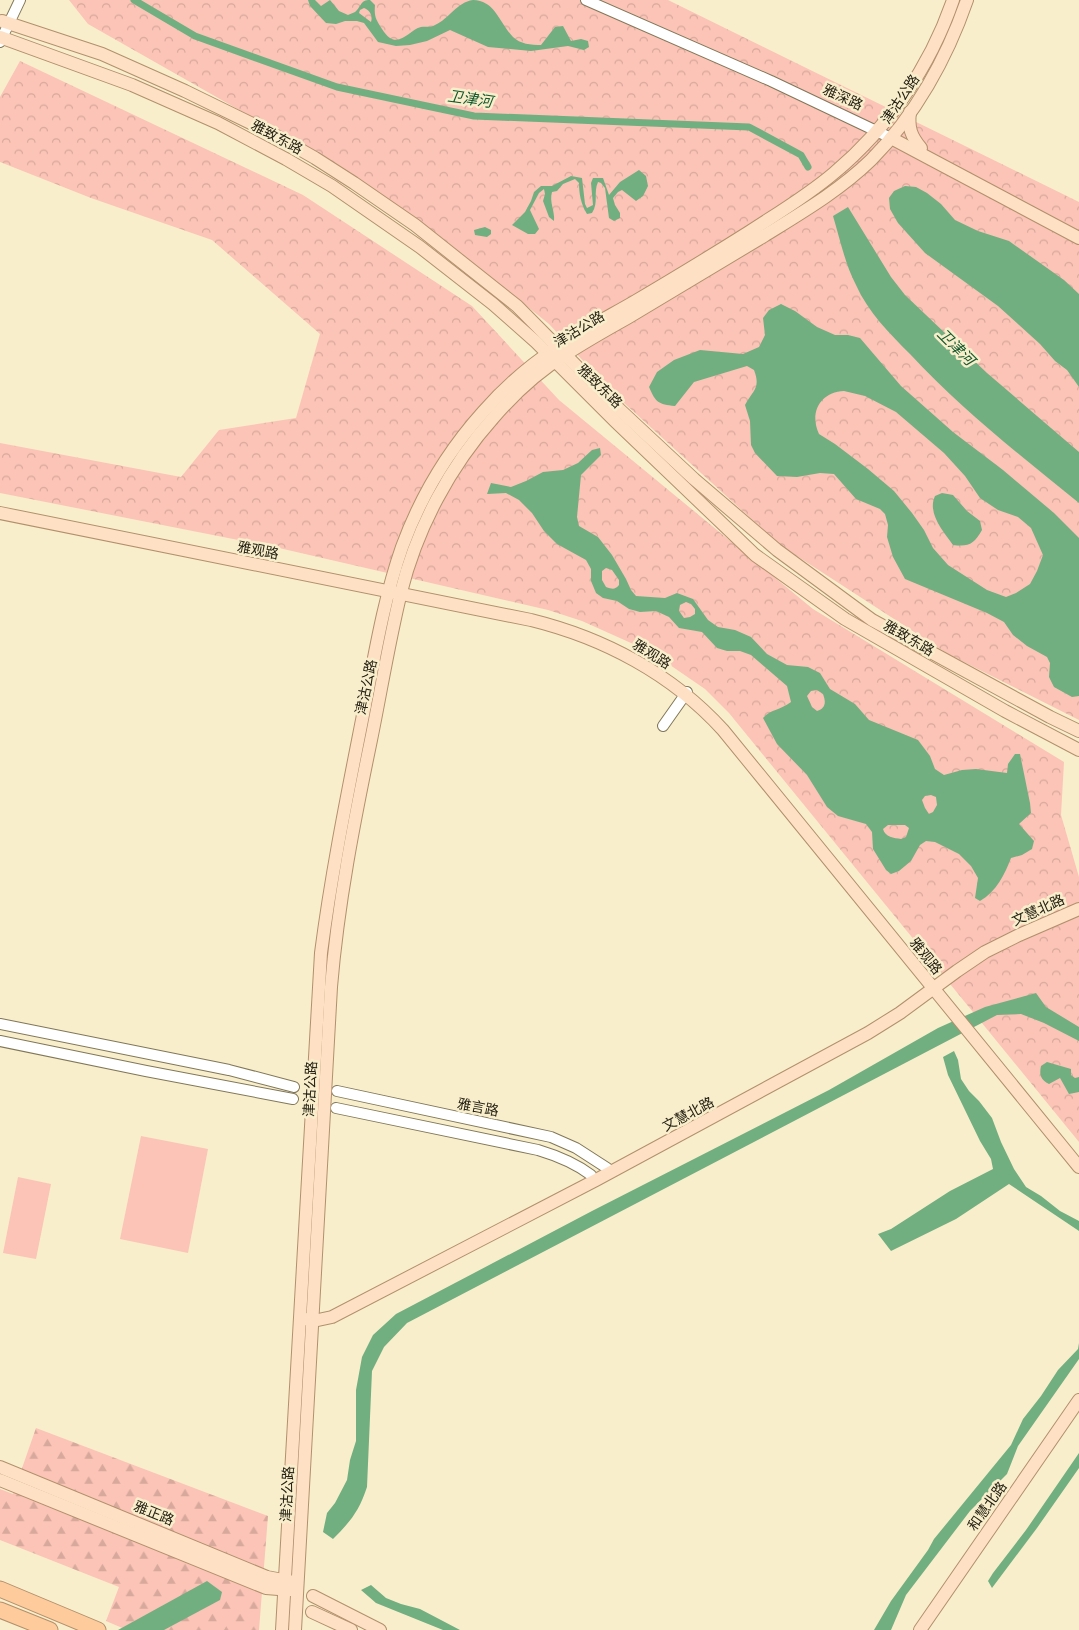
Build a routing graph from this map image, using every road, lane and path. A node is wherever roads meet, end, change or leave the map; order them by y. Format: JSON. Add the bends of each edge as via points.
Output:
{"nodes":[{"id":1,"x":12,"y":0,"type":"edge"},
{"id":2,"x":20,"y":0,"type":"edge"},
{"id":3,"x":586,"y":0,"type":"edge"},
{"id":4,"x":598,"y":0,"type":"edge"},
{"id":5,"x":953,"y":0,"type":"edge"},
{"id":6,"x":967,"y":0,"type":"edge"},
{"id":7,"x":2,"y":31,"type":"edge"},
{"id":8,"x":899,"y":104,"type":"junction"},
{"id":9,"x":910,"y":112,"type":"junction"},
{"id":10,"x":879,"y":128,"type":"junction"},
{"id":11,"x":897,"y":135,"type":"junction"},
{"id":12,"x":917,"y":148,"type":"junction"},
{"id":13,"x":1079,"y":232,"type":"edge"},
{"id":14,"x":1079,"y":238,"type":"edge"},
{"id":15,"x":556,"y":354,"type":"junction"},
{"id":16,"x":0,"y":512,"type":"edge"},
{"id":17,"x":395,"y":591,"type":"junction"},
{"id":18,"x":686,"y":694,"type":"junction"},
{"id":19,"x":663,"y":726,"type":"dead end"},
{"id":20,"x":1079,"y":731,"type":"edge"},
{"id":21,"x":1079,"y":750,"type":"edge"},
{"id":22,"x":1079,"y":903,"type":"edge"},
{"id":23,"x":1079,"y":909,"type":"edge"},
{"id":24,"x":933,"y":985,"type":"junction"},
{"id":25,"x":0,"y":1024,"type":"edge"},
{"id":26,"x":976,"y":1038,"type":"junction"},
{"id":27,"x":0,"y":1041,"type":"edge"},
{"id":28,"x":91,"y":1042,"type":"junction"},
{"id":29,"x":87,"y":1059,"type":"junction"},
{"id":30,"x":242,"y":1074,"type":"junction"},
{"id":31,"x":294,"y":1087,"type":"dead end"},
{"id":32,"x":241,"y":1089,"type":"junction"},
{"id":33,"x":337,"y":1091,"type":"dead end"},
{"id":34,"x":293,"y":1099,"type":"dead end"},
{"id":35,"x":336,"y":1108,"type":"dead end"},
{"id":36,"x":1079,"y":1160,"type":"edge"},
{"id":37,"x":1079,"y":1167,"type":"edge"},
{"id":38,"x":607,"y":1168,"type":"junction"},
{"id":39,"x":592,"y":1175,"type":"junction"},
{"id":40,"x":306,"y":1316,"type":"junction"},
{"id":41,"x":1079,"y":1400,"type":"edge"},
{"id":42,"x":1079,"y":1412,"type":"edge"},
{"id":43,"x":0,"y":1467,"type":"edge"},
{"id":44,"x":0,"y":1480,"type":"edge"},
{"id":45,"x":291,"y":1586,"type":"junction"},
{"id":46,"x":0,"y":1590,"type":"edge"},
{"id":47,"x":313,"y":1596,"type":"dead end"},
{"id":48,"x":0,"y":1610,"type":"edge"},
{"id":49,"x":312,"y":1612,"type":"dead end"},
{"id":50,"x":50,"y":1630,"type":"edge"},
{"id":51,"x":98,"y":1630,"type":"edge"},
{"id":52,"x":282,"y":1630,"type":"edge"},
{"id":53,"x":295,"y":1630,"type":"edge"},
{"id":54,"x":351,"y":1630,"type":"edge"},
{"id":55,"x":380,"y":1630,"type":"edge"},
{"id":56,"x":920,"y":1630,"type":"edge"},
{"id":57,"x":929,"y":1630,"type":"edge"}],
"edges":[{"from":1,"to":7,"type":"street"},
{"from":2,"to":7,"type":"street"},
{"from":3,"to":10,"type":"street","name":"雅深路"},
{"from":4,"to":10,"type":"street","name":"雅深路"},
{"from":5,"to":8,"type":"main road","name":"津沽公路","via":[[934,46]]},
{"from":6,"to":9,"type":"main road","name":"津沽公路","via":[[946,53]]},
{"from":7,"to":15,"type":"main road","name":"雅致东路","via":[[218,123],[286,159],[332,186],[420,247]]},
{"from":7,"to":15,"type":"main road","name":"雅致东路","via":[[102,54],[273,134],[315,158],[415,225],[517,306]]},
{"from":8,"to":10,"type":"main road","name":"津沽公路"},
{"from":8,"to":11,"type":"main road"},
{"from":9,"to":11,"type":"main road","name":"津沽公路"},
{"from":9,"to":12,"type":"main road","via":[[911,134]]},
{"from":10,"to":11,"type":"street","name":"雅深路"},
{"from":10,"to":15,"type":"main road","name":"津沽公路","via":[[836,172],[794,203]]},
{"from":11,"to":12,"type":"main road","name":"雅深路"},
{"from":11,"to":15,"type":"main road","name":"津沽公路","via":[[849,180],[822,199],[699,276]]},
{"from":12,"to":13,"type":"main road","name":"雅深路"},
{"from":12,"to":14,"type":"main road","name":"雅深路"},
{"from":15,"to":17,"type":"main road","name":"津沽公路","via":[[508,386],[486,408],[437,474],[409,529]]},
{"from":15,"to":20,"type":"main road","name":"雅致东路","via":[[777,550],[872,620]]},
{"from":15,"to":21,"type":"main road","name":"雅致东路","via":[[755,555],[845,619]]},
{"from":16,"to":17,"type":"main road","name":"雅观路"},
{"from":17,"to":18,"type":"main road","name":"雅观路","via":[[568,630],[639,662]]},
{"from":17,"to":40,"type":"main road","name":"津沽公路","via":[[337,918]]},
{"from":18,"to":19,"type":"street"},
{"from":18,"to":24,"type":"main road","name":"雅观路","via":[[736,746]]},
{"from":22,"to":24,"type":"main road","name":"文慧北路","via":[[996,940],[962,960]]},
{"from":23,"to":24,"type":"main road","name":"文慧北路","via":[[997,946]]},
{"from":24,"to":26,"type":"main road","name":"雅观路"},
{"from":24,"to":38,"type":"main road","name":"文慧北路","via":[[871,1026]]},
{"from":24,"to":40,"type":"main road","name":"文慧北路","via":[[877,1028],[414,1276],[332,1317]]},
{"from":25,"to":28,"type":"street"},
{"from":26,"to":36,"type":"main road","name":"雅观路"},
{"from":26,"to":37,"type":"main road","name":"雅观路"},
{"from":27,"to":29,"type":"street"},
{"from":28,"to":29,"type":"street"},
{"from":28,"to":30,"type":"street"},
{"from":29,"to":32,"type":"street"},
{"from":30,"to":31,"type":"street"},
{"from":30,"to":32,"type":"street"},
{"from":32,"to":34,"type":"street"},
{"from":33,"to":38,"type":"street","name":"雅言路","via":[[551,1137]]},
{"from":35,"to":39,"type":"street","name":"雅言路","via":[[538,1150],[562,1157]]},
{"from":38,"to":39,"type":"main road","name":"文慧北路"},
{"from":39,"to":40,"type":"main road","name":"文慧北路","via":[[335,1311]]},
{"from":40,"to":45,"type":"main road","name":"津沽公路"},
{"from":41,"to":56,"type":"main road","name":"和慧北路"},
{"from":42,"to":57,"type":"main road","name":"和慧北路"},
{"from":43,"to":45,"type":"main road","name":"雅正路"},
{"from":44,"to":45,"type":"main road","name":"雅正路","via":[[266,1588]]},
{"from":45,"to":52,"type":"main road","name":"津沽公路"},
{"from":45,"to":53,"type":"main road","name":"津沽公路"},
{"from":46,"to":51,"type":"highway"},
{"from":47,"to":55,"type":"main road"},
{"from":48,"to":50,"type":"highway"},
{"from":49,"to":54,"type":"main road"}]}
